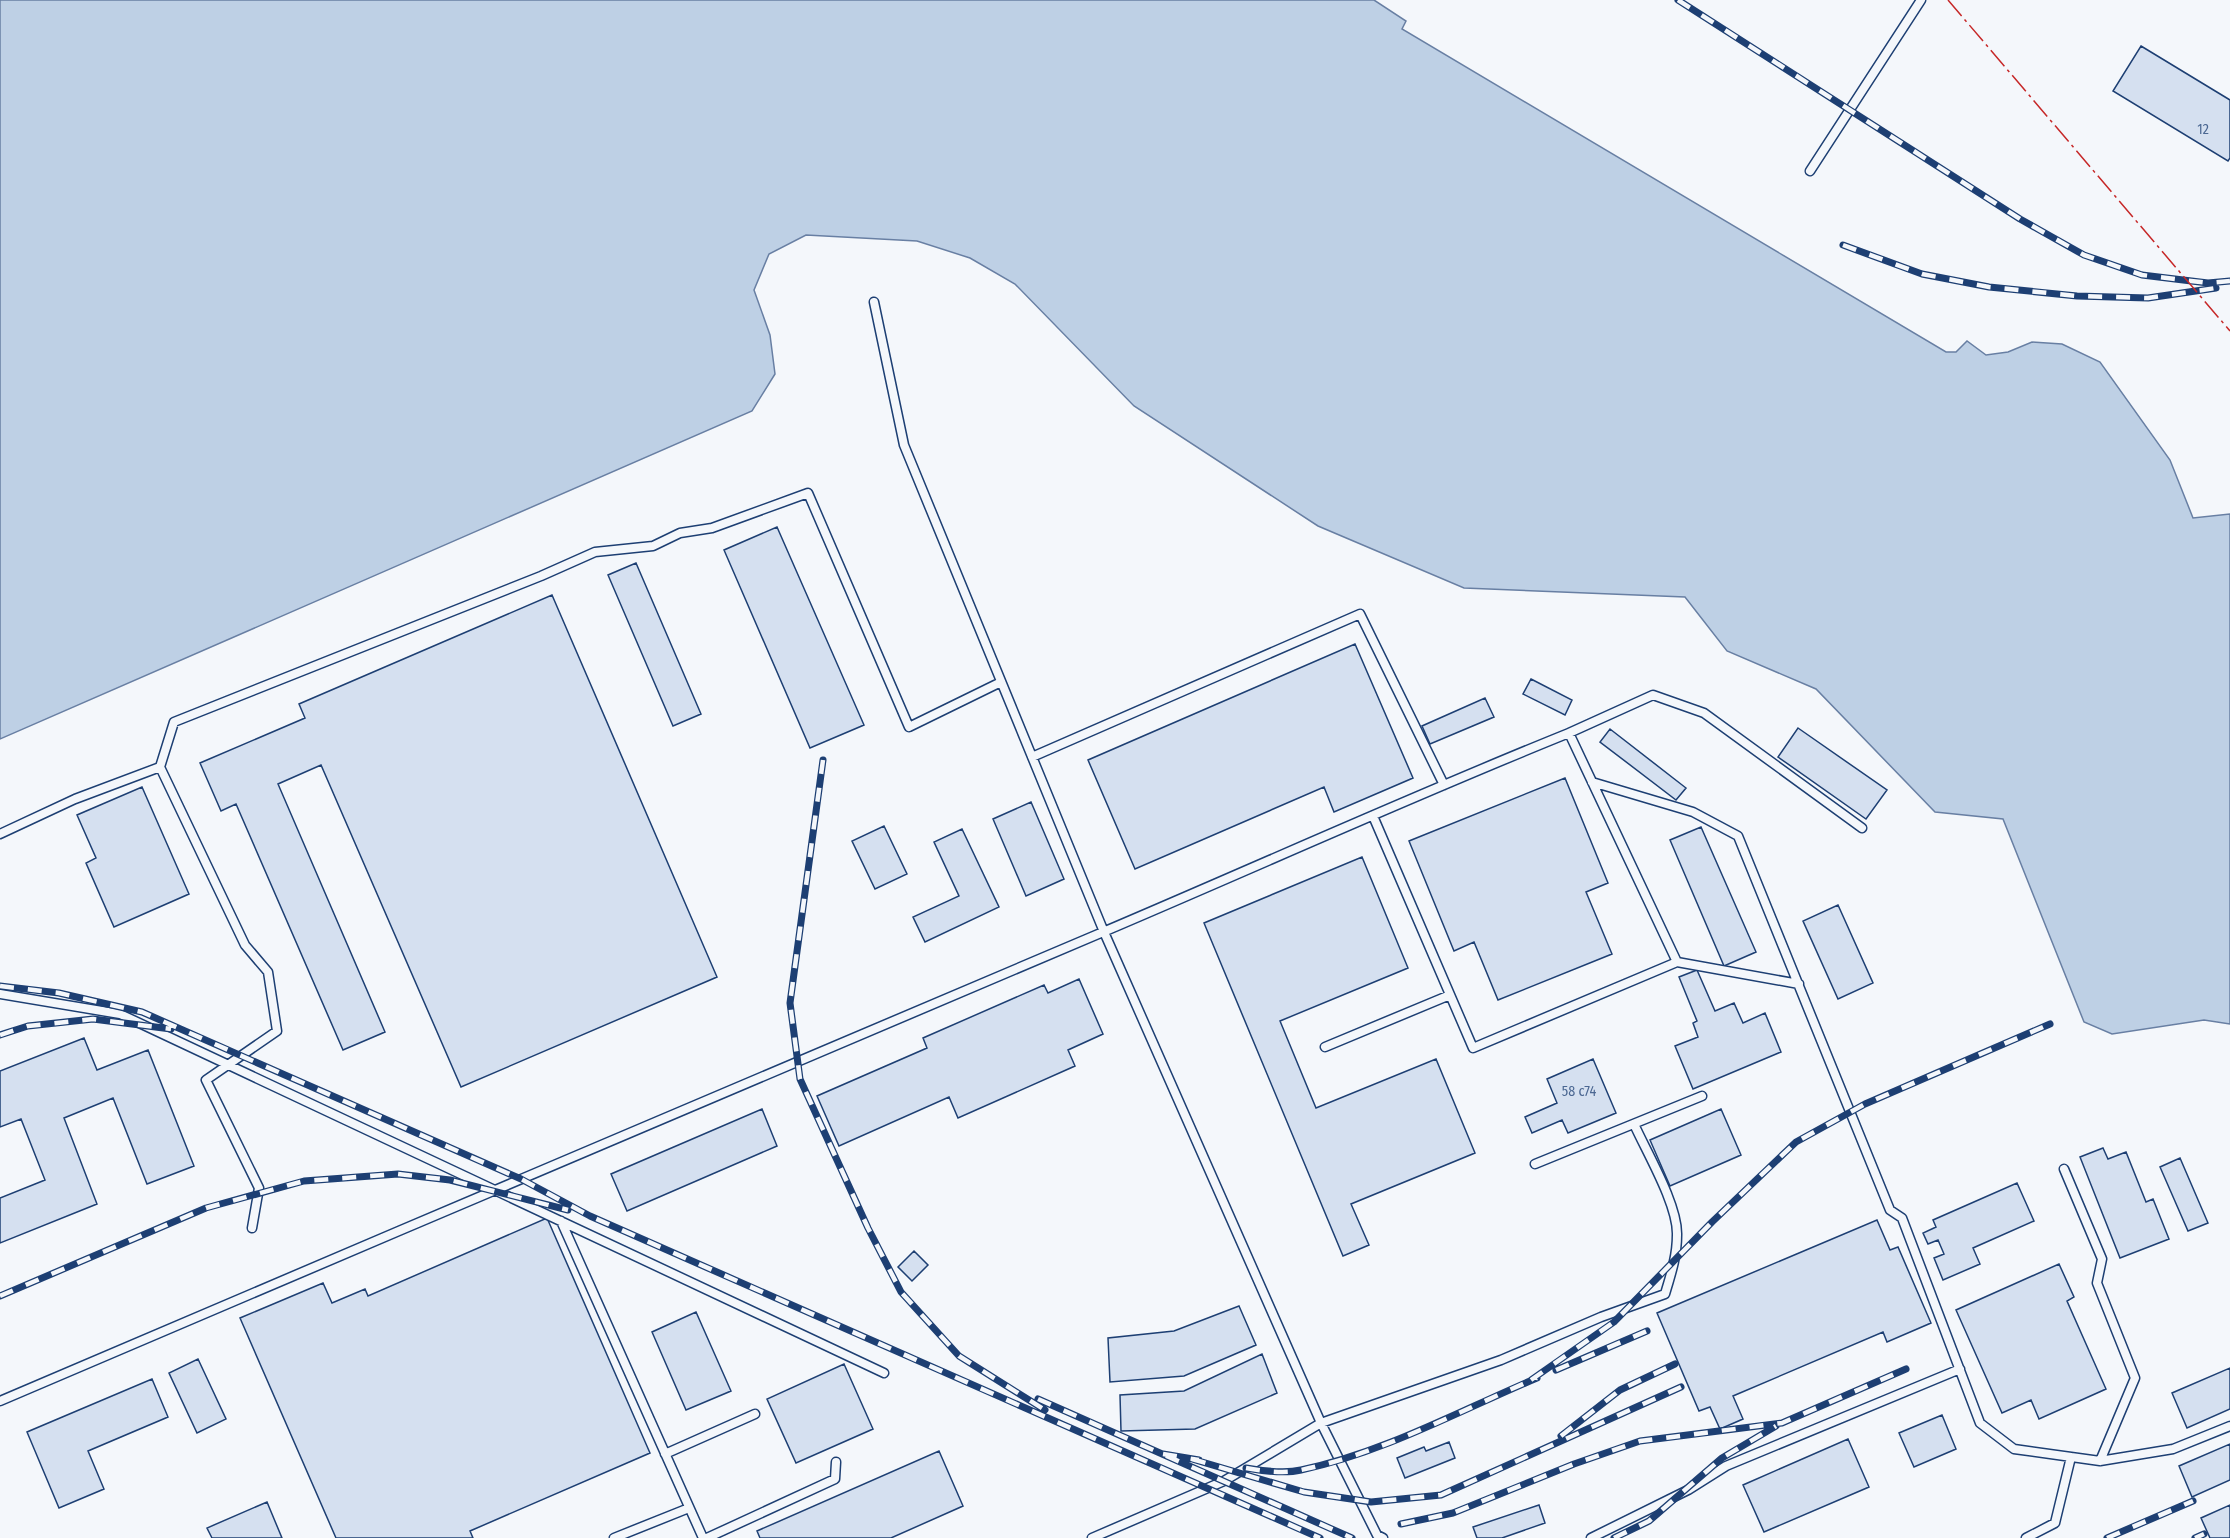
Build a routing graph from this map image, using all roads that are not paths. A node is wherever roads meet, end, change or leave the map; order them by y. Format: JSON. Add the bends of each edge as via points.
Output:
{"nodes":[{"id":1,"x":1921,"y":0,"type":"edge"},
{"id":2,"x":1810,"y":171,"type":"dead end"},
{"id":3,"x":874,"y":302,"type":"dead end"},
{"id":4,"x":1001,"y":682,"type":"junction"},
{"id":5,"x":1569,"y":733,"type":"junction"},
{"id":6,"x":1032,"y":757,"type":"junction"},
{"id":7,"x":160,"y":766,"type":"junction"},
{"id":8,"x":1592,"y":782,"type":"junction"},
{"id":9,"x":1444,"y":785,"type":"junction"},
{"id":10,"x":1373,"y":816,"type":"junction"},
{"id":11,"x":1862,"y":828,"type":"dead end"},
{"id":12,"x":0,"y":834,"type":"edge"},
{"id":13,"x":1104,"y":932,"type":"junction"},
{"id":14,"x":1677,"y":962,"type":"junction"},
{"id":15,"x":1799,"y":984,"type":"junction"},
{"id":16,"x":0,"y":994,"type":"edge"},
{"id":17,"x":1450,"y":995,"type":"junction"},
{"id":18,"x":1324,"y":1047,"type":"dead end"},
{"id":19,"x":228,"y":1065,"type":"junction"},
{"id":20,"x":1702,"y":1096,"type":"dead end"},
{"id":21,"x":1634,"y":1124,"type":"junction"},
{"id":22,"x":1535,"y":1164,"type":"dead end"},
{"id":23,"x":2064,"y":1170,"type":"dead end"},
{"id":24,"x":495,"y":1190,"type":"junction"},
{"id":25,"x":561,"y":1221,"type":"junction"},
{"id":26,"x":252,"y":1228,"type":"dead end"},
{"id":27,"x":1960,"y":1369,"type":"junction"},
{"id":28,"x":884,"y":1373,"type":"dead end"},
{"id":29,"x":0,"y":1401,"type":"edge"},
{"id":30,"x":754,"y":1414,"type":"dead end"},
{"id":31,"x":1321,"y":1423,"type":"junction"},
{"id":32,"x":2230,"y":1426,"type":"edge"},
{"id":33,"x":665,"y":1454,"type":"junction"},
{"id":34,"x":2071,"y":1457,"type":"junction"},
{"id":35,"x":2100,"y":1461,"type":"junction"},
{"id":36,"x":836,"y":1462,"type":"dead end"},
{"id":37,"x":689,"y":1508,"type":"junction"},
{"id":38,"x":614,"y":1538,"type":"edge"},
{"id":39,"x":705,"y":1538,"type":"edge"},
{"id":40,"x":1092,"y":1538,"type":"edge"},
{"id":41,"x":1383,"y":1538,"type":"edge"},
{"id":42,"x":1591,"y":1538,"type":"edge"},
{"id":43,"x":2026,"y":1538,"type":"edge"}],
"edges":[{"from":1,"to":2,"type":"lane"},
{"from":3,"to":4,"type":"lane","via":[[904,445]]},
{"from":4,"to":6,"type":"lane"},
{"from":4,"to":7,"type":"lane","via":[[909,727],[808,493],[712,528],[680,532],[653,546],[595,552],[174,722]]},
{"from":5,"to":8,"type":"lane"},
{"from":5,"to":9,"type":"lane"},
{"from":5,"to":11,"type":"lane","via":[[1653,695],[1704,713]]},
{"from":6,"to":9,"type":"lane","via":[[1360,614]]},
{"from":6,"to":13,"type":"lane"},
{"from":7,"to":12,"type":"lane"},
{"from":7,"to":19,"type":"lane","via":[[245,945],[268,972],[277,1031]]},
{"from":8,"to":14,"type":"lane"},
{"from":8,"to":15,"type":"lane","via":[[1693,812],[1738,836]]},
{"from":9,"to":10,"type":"lane"},
{"from":10,"to":13,"type":"lane"},
{"from":10,"to":17,"type":"lane"},
{"from":13,"to":24,"type":"lane"},
{"from":13,"to":31,"type":"lane"},
{"from":14,"to":15,"type":"lane"},
{"from":14,"to":17,"type":"lane","via":[[1473,1048]]},
{"from":15,"to":27,"type":"lane","via":[[1890,1210],[1902,1218]]},
{"from":16,"to":19,"type":"lane","via":[[120,1014]]},
{"from":17,"to":18,"type":"lane"},
{"from":19,"to":24,"type":"lane"},
{"from":19,"to":26,"type":"lane","via":[[206,1080],[260,1188]]},
{"from":20,"to":21,"type":"lane"},
{"from":21,"to":22,"type":"lane"},
{"from":21,"to":31,"type":"lane","via":[[1673,1209],[1677,1233],[1674,1266],[1665,1294],[1501,1360]]},
{"from":23,"to":35,"type":"lane","via":[[2102,1259],[2097,1283],[2135,1378]]},
{"from":24,"to":25,"type":"lane"},
{"from":24,"to":29,"type":"lane"},
{"from":25,"to":28,"type":"lane"},
{"from":25,"to":33,"type":"lane"},
{"from":27,"to":34,"type":"lane","via":[[1980,1423],[2014,1449]]},
{"from":27,"to":42,"type":"lane","via":[[1726,1466],[1688,1490]]},
{"from":30,"to":33,"type":"lane"},
{"from":31,"to":40,"type":"lane","via":[[1224,1481]]},
{"from":31,"to":41,"type":"lane","via":[[1377,1535]]},
{"from":32,"to":35,"type":"lane","via":[[2173,1449]]},
{"from":33,"to":37,"type":"lane"},
{"from":34,"to":35,"type":"lane"},
{"from":34,"to":43,"type":"lane","via":[[2055,1523]]},
{"from":36,"to":39,"type":"lane","via":[[835,1479]]},
{"from":37,"to":38,"type":"lane"},
{"from":37,"to":39,"type":"lane"}]}
